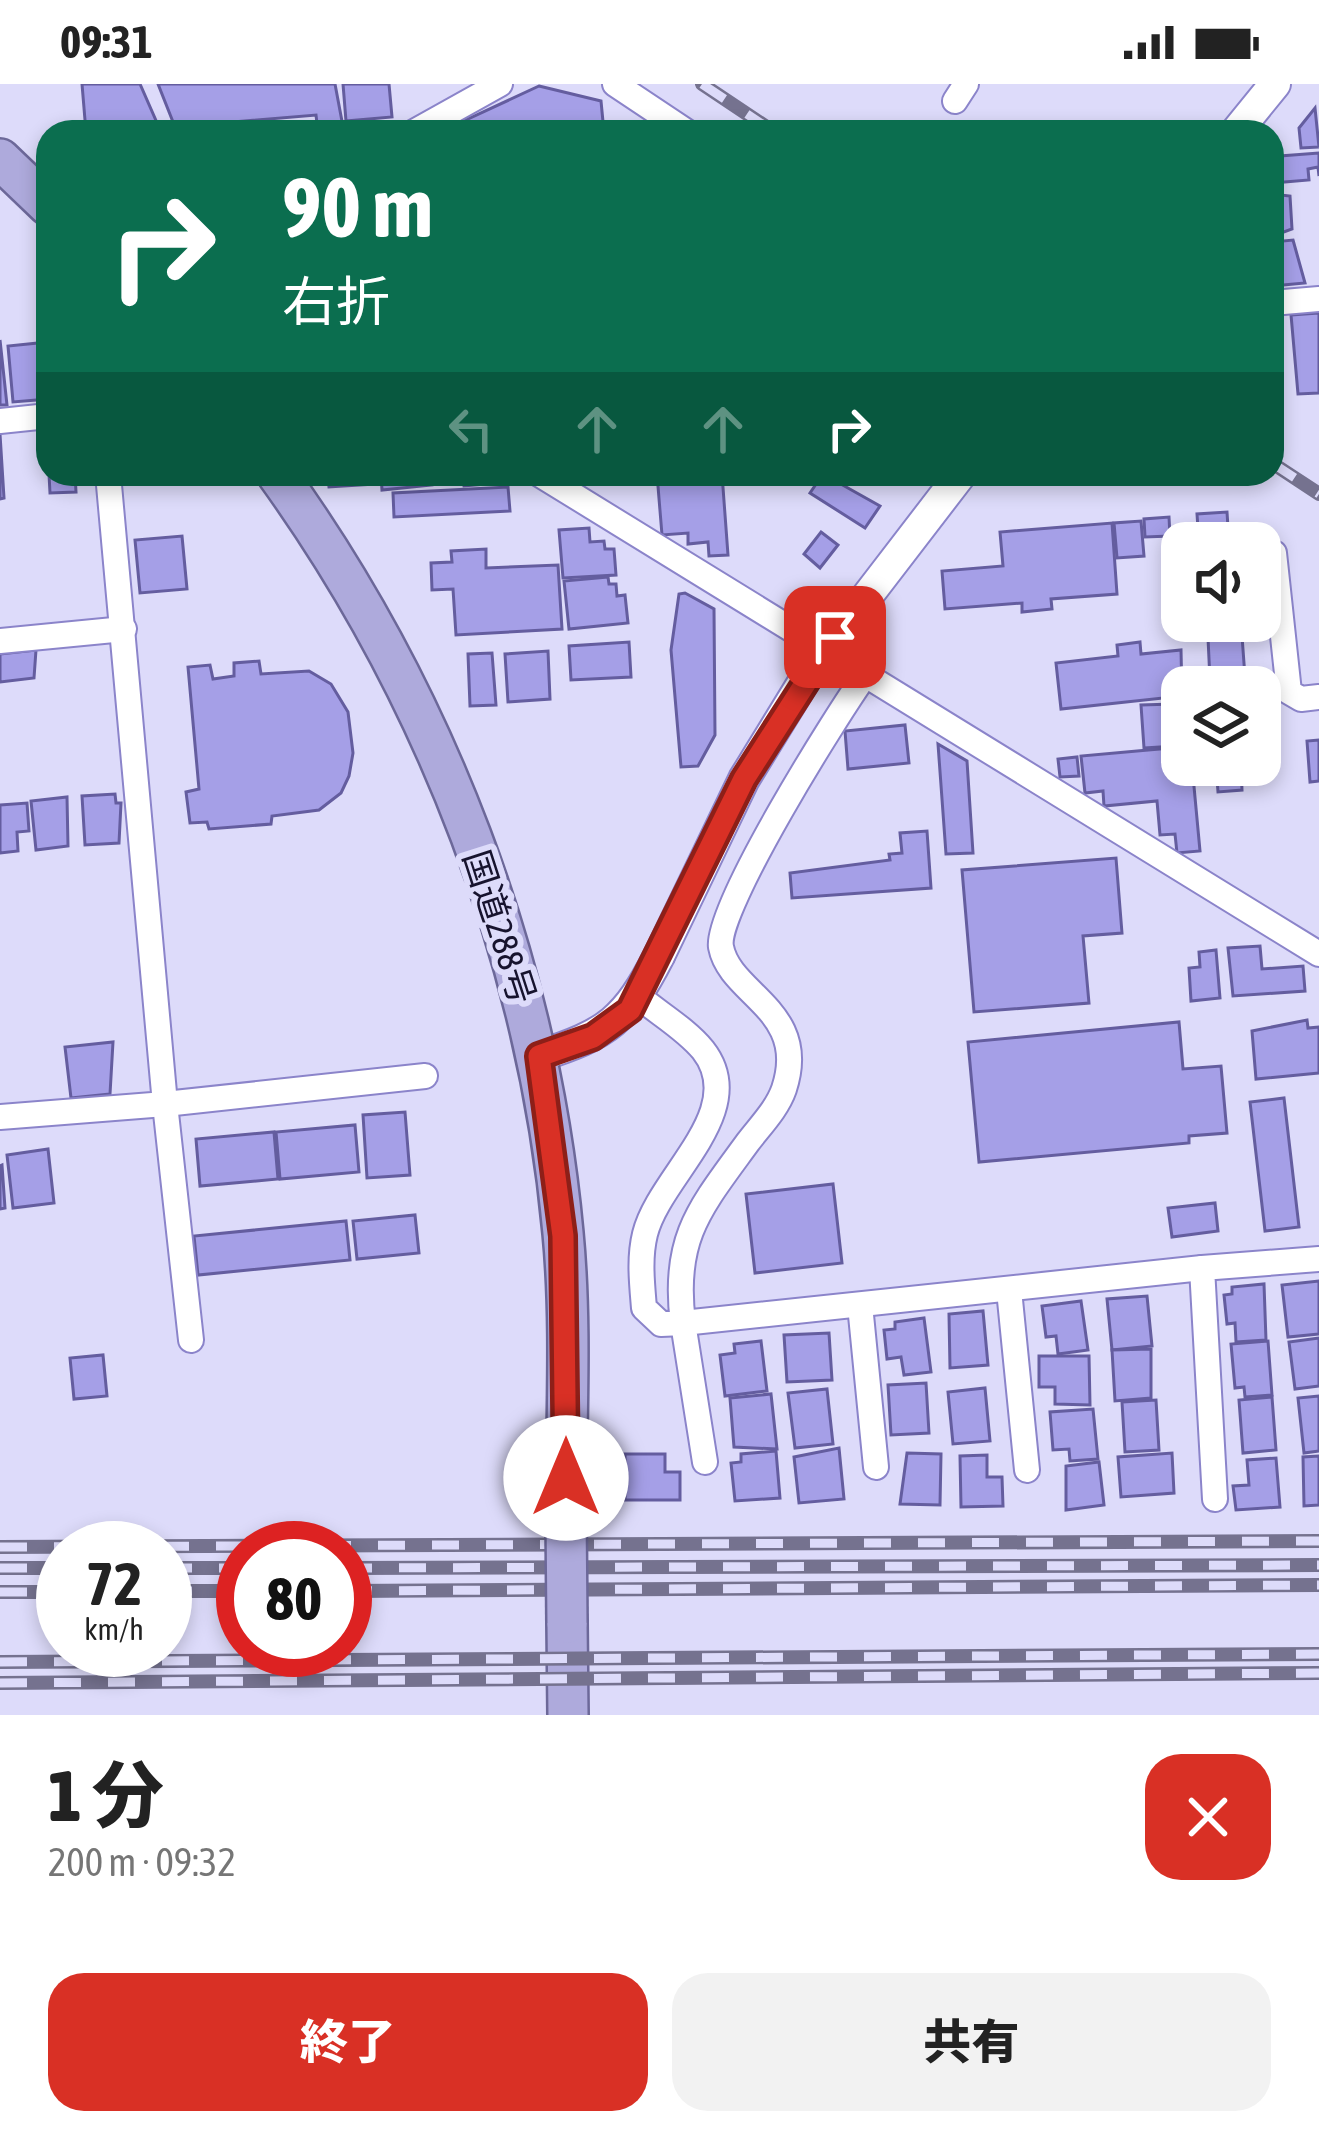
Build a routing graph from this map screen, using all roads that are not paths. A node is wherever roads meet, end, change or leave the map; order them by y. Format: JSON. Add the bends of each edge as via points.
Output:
{"nodes":[{"id":1,"x":500,"y":84,"type":"edge"},
{"id":2,"x":615,"y":84,"type":"edge"},
{"id":3,"x":1275,"y":84,"type":"edge"},
{"id":4,"x":435,"y":120,"type":"edge"},
{"id":5,"x":669,"y":120,"type":"edge"},
{"id":6,"x":1246,"y":120,"type":"edge"},
{"id":7,"x":0,"y":159,"type":"edge"},
{"id":8,"x":36,"y":194,"type":"edge"},
{"id":9,"x":1319,"y":299,"type":"edge"},
{"id":10,"x":1284,"y":302,"type":"edge"},
{"id":11,"x":36,"y":417,"type":"edge"},
{"id":12,"x":0,"y":421,"type":"edge"},
{"id":13,"x":109,"y":486,"type":"edge"},
{"id":14,"x":285,"y":486,"type":"edge"},
{"id":15,"x":559,"y":486,"type":"edge"},
{"id":16,"x":952,"y":486,"type":"edge"},
{"id":17,"x":1281,"y":618,"type":"edge"},
{"id":18,"x":124,"y":629,"type":"junction"},
{"id":19,"x":0,"y":641,"type":"edge"},
{"id":20,"x":866,"y":674,"type":"junction"},
{"id":21,"x":1319,"y":697,"type":"edge"},
{"id":22,"x":1319,"y":954,"type":"edge"},
{"id":23,"x":638,"y":996,"type":"junction"},
{"id":24,"x":539,"y":1056,"type":"junction"},
{"id":25,"x":425,"y":1076,"type":"dead end"},
{"id":26,"x":165,"y":1104,"type":"junction"},
{"id":27,"x":0,"y":1117,"type":"edge"},
{"id":28,"x":1319,"y":1259,"type":"edge"},
{"id":29,"x":1202,"y":1268,"type":"junction"},
{"id":30,"x":1010,"y":1290,"type":"junction"},
{"id":31,"x":860,"y":1305,"type":"junction"},
{"id":32,"x":683,"y":1323,"type":"junction"},
{"id":33,"x":191,"y":1340,"type":"dead end"},
{"id":34,"x":705,"y":1462,"type":"dead end"},
{"id":35,"x":876,"y":1467,"type":"dead end"},
{"id":36,"x":1027,"y":1470,"type":"dead end"},
{"id":37,"x":1215,"y":1498,"type":"dead end"},
{"id":38,"x":568,"y":1715,"type":"edge"}],
"edges":[{"from":1,"to":4,"type":"street"},
{"from":2,"to":5,"type":"street"},
{"from":3,"to":6,"type":"street"},
{"from":7,"to":8,"type":"highway"},
{"from":9,"to":10,"type":"street"},
{"from":11,"to":12,"type":"street"},
{"from":13,"to":18,"type":"street"},
{"from":14,"to":24,"type":"highway","name":"国道288号","via":[[344,576],[462,808]]},
{"from":15,"to":20,"type":"street"},
{"from":16,"to":23,"type":"street","bridge":true,"via":[[812,668],[744,779]]},
{"from":17,"to":21,"type":"street","via":[[1289,692]]},
{"from":18,"to":19,"type":"street"},
{"from":18,"to":26,"type":"street"},
{"from":20,"to":22,"type":"street"},
{"from":20,"to":32,"type":"street","via":[[834,718],[720,936],[722,954],[779,1025],[790,1063],[776,1106],[688,1233],[678,1270]]},
{"from":23,"to":24,"type":"street","via":[[614,1025]]},
{"from":23,"to":32,"type":"street","via":[[703,1050],[716,1078],[705,1129],[660,1193],[644,1235],[644,1308],[661,1324]]},
{"from":24,"to":38,"type":"highway","name":"国道288号","bridge":true,"via":[[563,1236]]},
{"from":25,"to":26,"type":"street"},
{"from":26,"to":27,"type":"street"},
{"from":26,"to":33,"type":"street"},
{"from":28,"to":29,"type":"street"},
{"from":29,"to":30,"type":"street"},
{"from":29,"to":37,"type":"street"},
{"from":30,"to":31,"type":"street"},
{"from":30,"to":36,"type":"street"},
{"from":31,"to":32,"type":"street"},
{"from":31,"to":35,"type":"street"},
{"from":32,"to":34,"type":"street"}]}
